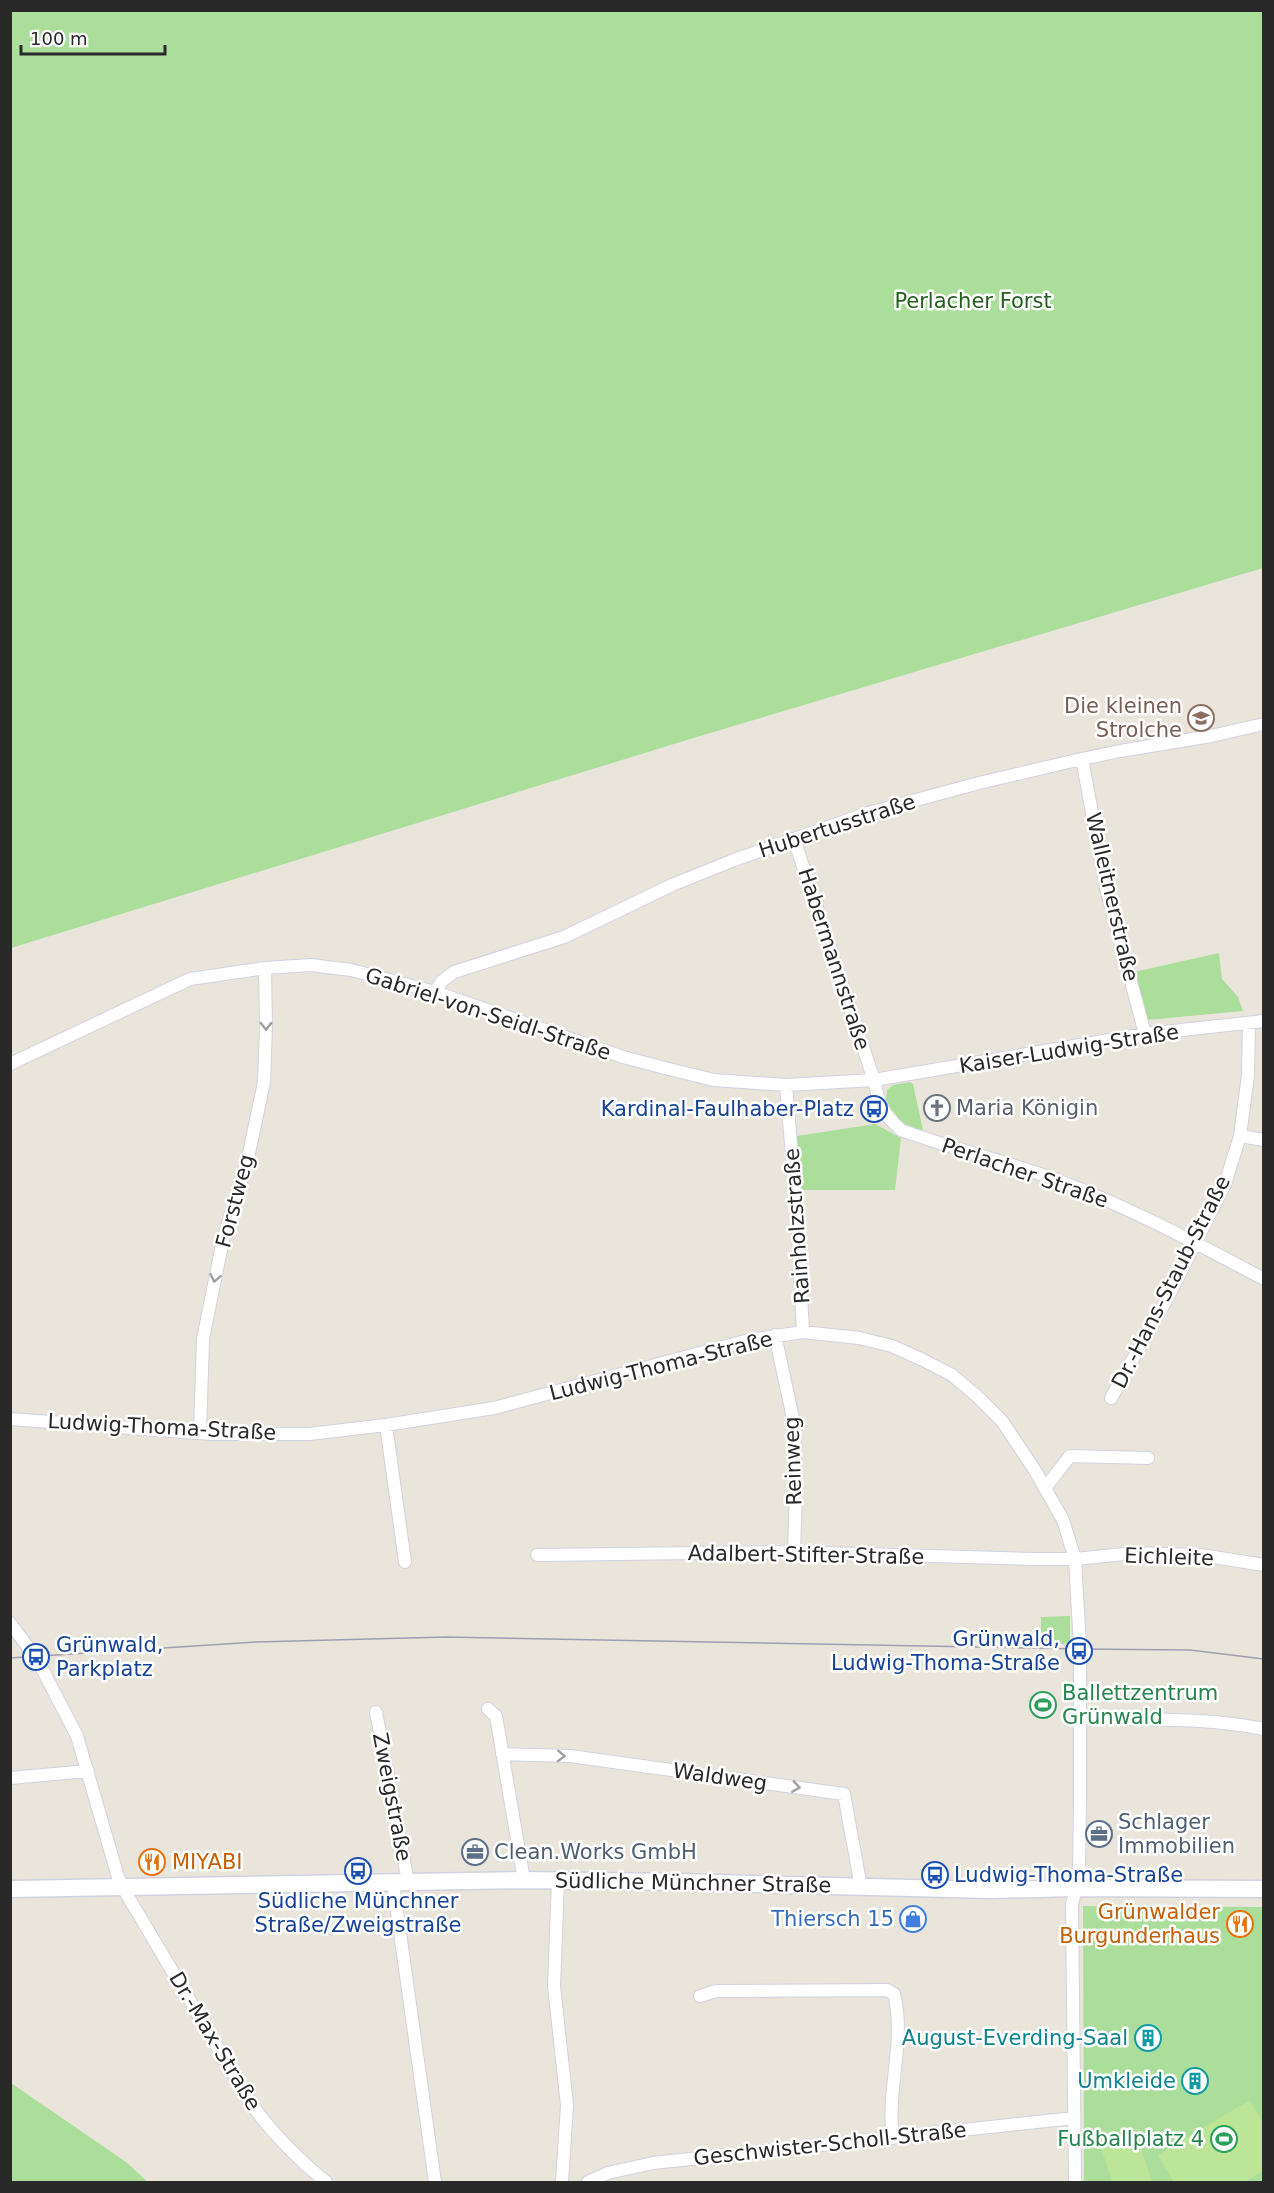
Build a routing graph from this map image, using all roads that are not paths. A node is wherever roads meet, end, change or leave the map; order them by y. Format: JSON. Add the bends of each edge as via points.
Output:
{"nodes":[{"id":1,"x":1263,"y":724,"type":"edge"},
{"id":2,"x":1082,"y":759,"type":"junction"},
{"id":3,"x":794,"y":839,"type":"junction"},
{"id":4,"x":265,"y":968,"type":"junction"},
{"id":5,"x":435,"y":992,"type":"junction"},
{"id":6,"x":1263,"y":1021,"type":"edge"},
{"id":7,"x":1249,"y":1023,"type":"junction"},
{"id":8,"x":1145,"y":1034,"type":"junction"},
{"id":9,"x":10,"y":1064,"type":"edge"},
{"id":10,"x":874,"y":1080,"type":"junction"},
{"id":11,"x":786,"y":1085,"type":"junction"},
{"id":12,"x":1240,"y":1136,"type":"junction"},
{"id":13,"x":1263,"y":1140,"type":"edge"},
{"id":14,"x":1195,"y":1242,"type":"junction"},
{"id":15,"x":1263,"y":1279,"type":"edge"},
{"id":16,"x":803,"y":1332,"type":"junction"},
{"id":17,"x":775,"y":1335,"type":"junction"},
{"id":18,"x":1111,"y":1398,"type":"dead end"},
{"id":19,"x":10,"y":1419,"type":"edge"},
{"id":20,"x":386,"y":1425,"type":"junction"},
{"id":21,"x":200,"y":1433,"type":"junction"},
{"id":22,"x":1148,"y":1458,"type":"dead end"},
{"id":23,"x":1046,"y":1488,"type":"junction"},
{"id":24,"x":794,"y":1552,"type":"junction"},
{"id":25,"x":537,"y":1554,"type":"dead end"},
{"id":26,"x":1075,"y":1559,"type":"junction"},
{"id":27,"x":405,"y":1562,"type":"dead end"},
{"id":28,"x":1263,"y":1565,"type":"edge"},
{"id":29,"x":10,"y":1623,"type":"edge"},
{"id":30,"x":488,"y":1709,"type":"dead end"},
{"id":31,"x":376,"y":1712,"type":"dead end"},
{"id":32,"x":1081,"y":1718,"type":"junction"},
{"id":33,"x":1263,"y":1729,"type":"edge"},
{"id":34,"x":502,"y":1754,"type":"junction"},
{"id":35,"x":88,"y":1771,"type":"junction"},
{"id":36,"x":10,"y":1778,"type":"edge"},
{"id":37,"x":524,"y":1880,"type":"junction"},
{"id":38,"x":558,"y":1881,"type":"junction"},
{"id":39,"x":400,"y":1882,"type":"junction"},
{"id":40,"x":123,"y":1886,"type":"junction"},
{"id":41,"x":861,"y":1887,"type":"junction"},
{"id":42,"x":1076,"y":1888,"type":"junction"},
{"id":43,"x":10,"y":1889,"type":"edge"},
{"id":44,"x":1263,"y":1889,"type":"edge"},
{"id":45,"x":700,"y":1996,"type":"dead end"},
{"id":46,"x":1074,"y":2118,"type":"junction"},
{"id":47,"x":892,"y":2138,"type":"junction"},
{"id":48,"x":326,"y":2182,"type":"edge"},
{"id":49,"x":435,"y":2182,"type":"edge"},
{"id":50,"x":562,"y":2182,"type":"edge"},
{"id":51,"x":588,"y":2182,"type":"edge"},
{"id":52,"x":1075,"y":2182,"type":"edge"}],
"edges":[{"from":1,"to":2,"type":"street","name":"Hubertusstraße"},
{"from":2,"to":3,"type":"street","name":"Hubertusstraße","via":[[868,813]]},
{"from":2,"to":8,"type":"street","name":"Walleitnerstraße","via":[[1106,888]]},
{"from":3,"to":5,"type":"street","name":"Hubertusstraße","via":[[672,885],[564,938],[454,972]]},
{"from":3,"to":10,"type":"street","name":"Habermannstraße"},
{"from":4,"to":5,"type":"street","name":"Gabriel-von-Seidl-Straße","via":[[311,965],[351,970]]},
{"from":4,"to":9,"type":"street","name":"Gabriel-von-Seidl-Straße","via":[[190,979]]},
{"from":4,"to":21,"type":"street","name":"Forstweg","one_way":true,"via":[[264,1082],[248,1158],[223,1240],[203,1339]]},
{"from":5,"to":11,"type":"street","name":"Gabriel-von-Seidl-Straße","via":[[669,1070],[714,1080]]},
{"from":6,"to":7,"type":"street","name":"Kaiser-Ludwig-Straße"},
{"from":7,"to":8,"type":"street","name":"Kaiser-Ludwig-Straße"},
{"from":7,"to":12,"type":"street","name":"Dr.-Hans-Staub-Straße","via":[[1248,1075]]},
{"from":8,"to":10,"type":"street","name":"Kaiser-Ludwig-Straße"},
{"from":10,"to":11,"type":"street","name":"Gabriel-von-Seidl-Straße"},
{"from":10,"to":14,"type":"street","name":"Perlacher Straße","via":[[885,1116],[901,1130],[1055,1179]]},
{"from":11,"to":16,"type":"street","name":"Rainholzstraße"},
{"from":12,"to":13,"type":"street"},
{"from":12,"to":14,"type":"street","name":"Dr.-Hans-Staub-Straße","via":[[1225,1184]]},
{"from":14,"to":15,"type":"street","name":"Perlacher Straße"},
{"from":14,"to":18,"type":"street","name":"Dr.-Hans-Staub-Straße"},
{"from":16,"to":17,"type":"street","name":"Ludwig-Thoma-Straße"},
{"from":16,"to":23,"type":"street","name":"Ludwig-Thoma-Straße","via":[[892,1346],[952,1376],[1002,1421]]},
{"from":17,"to":20,"type":"street","name":"Ludwig-Thoma-Straße","via":[[494,1408]]},
{"from":17,"to":24,"type":"street","name":"Reinweg","via":[[794,1423]]},
{"from":19,"to":21,"type":"street","name":"Ludwig-Thoma-Straße"},
{"from":20,"to":21,"type":"street","name":"Ludwig-Thoma-Straße","via":[[309,1434]]},
{"from":20,"to":27,"type":"street"},
{"from":22,"to":23,"type":"street","via":[[1070,1456]]},
{"from":23,"to":26,"type":"street","name":"Ludwig-Thoma-Straße","via":[[1063,1520]]},
{"from":24,"to":25,"type":"street","name":"Adalbert-Stifter-Straße"},
{"from":24,"to":26,"type":"street","name":"Adalbert-Stifter-Straße"},
{"from":26,"to":28,"type":"street","name":"Eichleite","via":[[1134,1553],[1190,1554]]},
{"from":26,"to":32,"type":"street","name":"Ludwig-Thoma-Straße"},
{"from":29,"to":35,"type":"street","name":"Dr.-Max-Straße","via":[[37,1659],[60,1701]]},
{"from":30,"to":34,"type":"street","via":[[496,1716]]},
{"from":31,"to":39,"type":"street","name":"Zweigstraße"},
{"from":32,"to":33,"type":"street","via":[[1202,1722]]},
{"from":32,"to":42,"type":"street","name":"Ludwig-Thoma-Straße"},
{"from":34,"to":37,"type":"street"},
{"from":34,"to":41,"type":"street","name":"Waldweg","one_way":true,"via":[[570,1756],[844,1794]]},
{"from":35,"to":36,"type":"street"},
{"from":35,"to":40,"type":"street","name":"Dr.-Max-Straße"},
{"from":37,"to":38,"type":"main road","name":"Südliche Münchner Straße"},
{"from":37,"to":39,"type":"main road","name":"Südliche Münchner Straße"},
{"from":38,"to":41,"type":"main road","name":"Südliche Münchner Straße"},
{"from":38,"to":50,"type":"street","via":[[554,1986],[567,2105]]},
{"from":39,"to":40,"type":"main road","name":"Südliche Münchner Straße"},
{"from":39,"to":49,"type":"street","name":"Zweigstraße"},
{"from":40,"to":43,"type":"main road","name":"Südliche Münchner Straße"},
{"from":40,"to":48,"type":"street","name":"Dr.-Max-Straße","via":[[269,2129]]},
{"from":41,"to":42,"type":"main road","name":"Südliche Münchner Straße"},
{"from":42,"to":44,"type":"main road","name":"Südliche Münchner Straße"},
{"from":42,"to":46,"type":"street","name":"Ludwig-Thoma-Straße","via":[[1072,1900]]},
{"from":45,"to":47,"type":"street","via":[[716,1991],[887,1990],[894,1994],[897,2032]]},
{"from":46,"to":47,"type":"street","name":"Geschwister-Scholl-Straße"},
{"from":46,"to":52,"type":"street","name":"Ludwig-Thoma-Straße"},
{"from":47,"to":51,"type":"street","name":"Geschwister-Scholl-Straße","via":[[641,2165]]}]}
